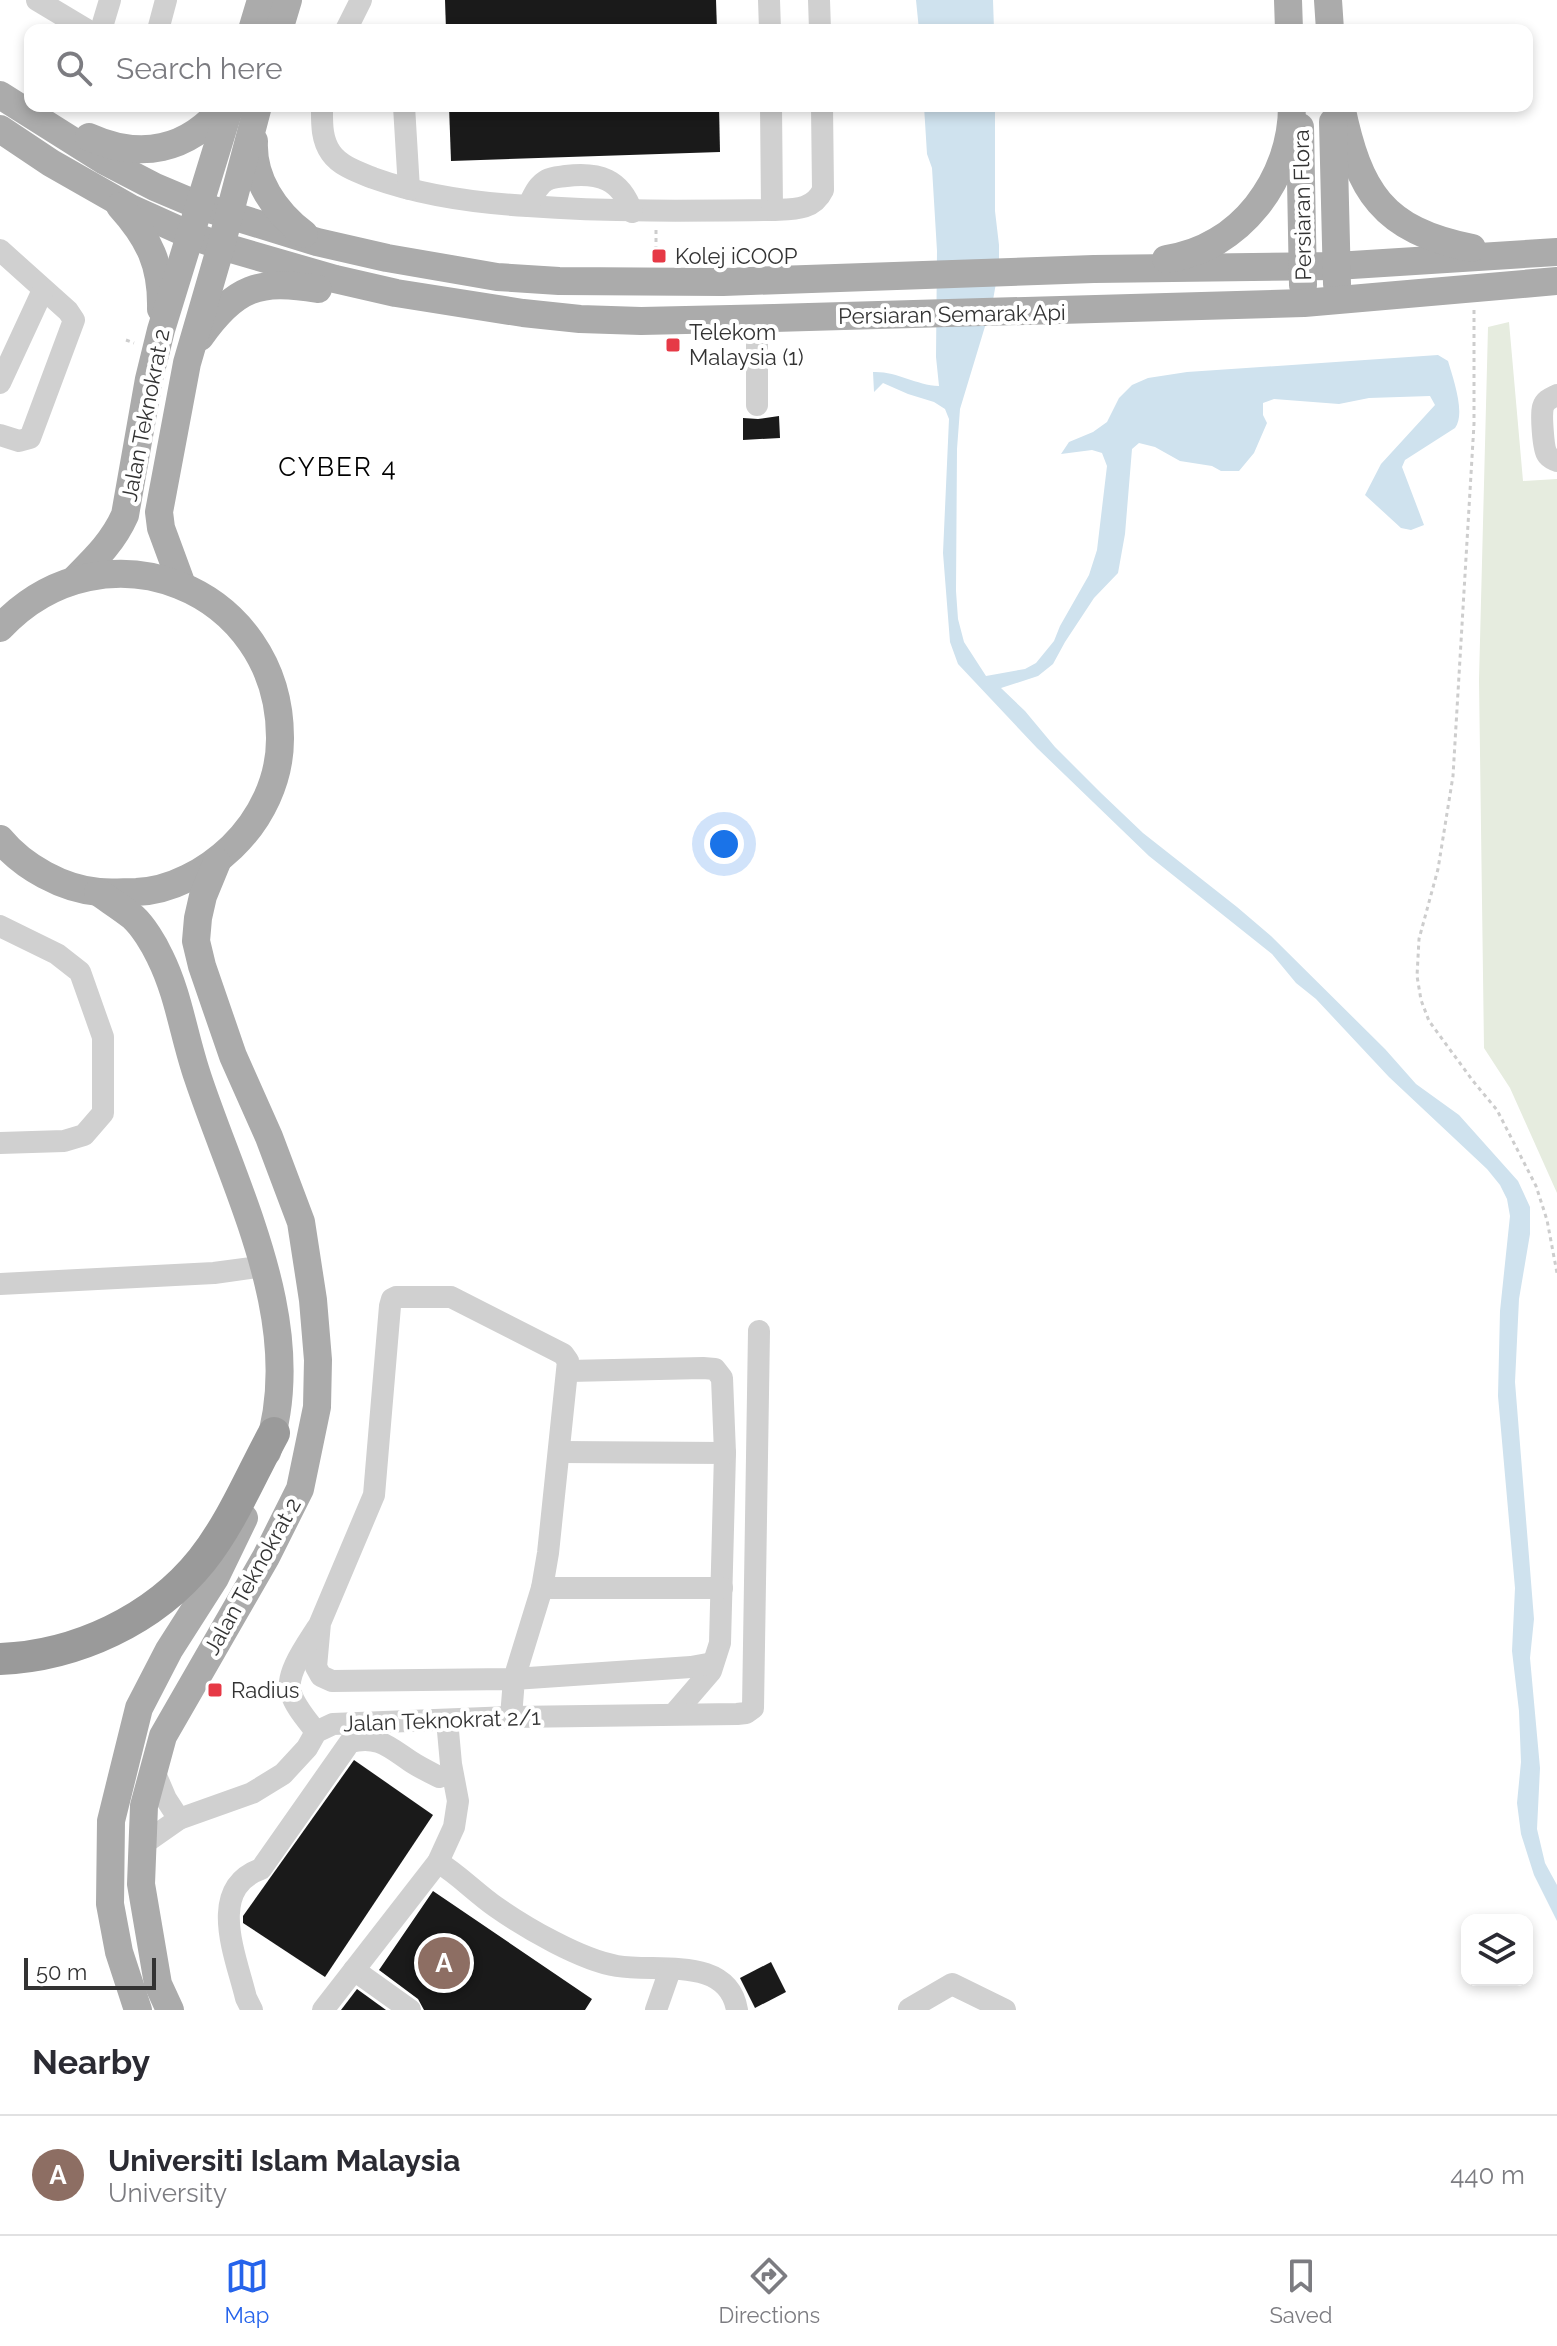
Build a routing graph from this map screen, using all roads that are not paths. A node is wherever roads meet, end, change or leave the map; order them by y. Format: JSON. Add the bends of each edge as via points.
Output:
{"nodes":[{"id":1,"x":110,"y":0,"type":"edge"},
{"id":2,"x":166,"y":0,"type":"edge"},
{"id":3,"x":769,"y":0,"type":"edge"},
{"id":4,"x":819,"y":0,"type":"edge"},
{"id":5,"x":1288,"y":0,"type":"edge"},
{"id":6,"x":1328,"y":0,"type":"edge"},
{"id":7,"x":48,"y":3,"type":"edge"},
{"id":8,"x":282,"y":9,"type":"edge"},
{"id":9,"x":78,"y":24,"type":"edge"},
{"id":10,"x":103,"y":24,"type":"edge"},
{"id":11,"x":160,"y":24,"type":"edge"},
{"id":12,"x":261,"y":24,"type":"edge"},
{"id":13,"x":770,"y":24,"type":"edge"},
{"id":14,"x":820,"y":24,"type":"edge"},
{"id":15,"x":1289,"y":24,"type":"edge"},
{"id":16,"x":1330,"y":24,"type":"edge"},
{"id":17,"x":4,"y":97,"type":"edge"},
{"id":18,"x":24,"y":106,"type":"edge"},
{"id":19,"x":24,"y":110,"type":"edge"},
{"id":20,"x":28,"y":112,"type":"edge"},
{"id":21,"x":36,"y":112,"type":"edge"},
{"id":22,"x":234,"y":112,"type":"edge"},
{"id":23,"x":240,"y":112,"type":"edge"},
{"id":24,"x":241,"y":112,"type":"edge"},
{"id":25,"x":243,"y":112,"type":"edge"},
{"id":26,"x":322,"y":112,"type":"edge"},
{"id":27,"x":404,"y":112,"type":"edge"},
{"id":28,"x":771,"y":112,"type":"edge"},
{"id":29,"x":822,"y":112,"type":"edge"},
{"id":30,"x":1291,"y":112,"type":"edge"},
{"id":31,"x":1300,"y":112,"type":"edge"},
{"id":32,"x":1334,"y":112,"type":"edge"},
{"id":33,"x":1342,"y":112,"type":"edge"},
{"id":34,"x":0,"y":129,"type":"edge"},
{"id":35,"x":409,"y":189,"type":"junction"},
{"id":36,"x":114,"y":199,"type":"junction"},
{"id":37,"x":200,"y":206,"type":"junction"},
{"id":38,"x":528,"y":206,"type":"junction"},
{"id":39,"x":772,"y":210,"type":"junction"},
{"id":40,"x":632,"y":212,"type":"junction"},
{"id":41,"x":228,"y":215,"type":"junction"},
{"id":42,"x":190,"y":235,"type":"junction"},
{"id":43,"x":313,"y":241,"type":"junction"},
{"id":44,"x":221,"y":246,"type":"junction"},
{"id":45,"x":0,"y":250,"type":"edge"},
{"id":46,"x":1553,"y":253,"type":"edge"},
{"id":47,"x":1336,"y":266,"type":"junction"},
{"id":48,"x":1302,"y":267,"type":"junction"},
{"id":49,"x":1094,"y":269,"type":"junction"},
{"id":50,"x":1557,"y":281,"type":"edge"},
{"id":51,"x":43,"y":290,"type":"junction"},
{"id":52,"x":410,"y":296,"type":"junction"},
{"id":53,"x":1338,"y":301,"type":"junction"},
{"id":54,"x":1304,"y":303,"type":"junction"},
{"id":55,"x":757,"y":319,"type":"junction"},
{"id":56,"x":159,"y":338,"type":"junction"},
{"id":57,"x":190,"y":350,"type":"junction"},
{"id":58,"x":0,"y":383,"type":"edge"},
{"id":59,"x":1557,"y":395,"type":"edge"},
{"id":60,"x":757,"y":405,"type":"dead end"},
{"id":61,"x":0,"y":435,"type":"edge"},
{"id":62,"x":1557,"y":461,"type":"edge"},
{"id":63,"x":74,"y":580,"type":"junction"},
{"id":64,"x":182,"y":585,"type":"junction"},
{"id":65,"x":0,"y":628,"type":"edge"},
{"id":66,"x":0,"y":839,"type":"edge"},
{"id":67,"x":217,"y":862,"type":"junction"},
{"id":68,"x":98,"y":892,"type":"junction"},
{"id":69,"x":0,"y":926,"type":"edge"},
{"id":70,"x":0,"y":1143,"type":"edge"},
{"id":71,"x":265,"y":1266,"type":"junction"},
{"id":72,"x":0,"y":1284,"type":"edge"},
{"id":73,"x":759,"y":1331,"type":"dead end"},
{"id":74,"x":569,"y":1371,"type":"junction"},
{"id":75,"x":274,"y":1433,"type":"junction"},
{"id":76,"x":560,"y":1452,"type":"junction"},
{"id":77,"x":725,"y":1453,"type":"junction"},
{"id":78,"x":542,"y":1588,"type":"junction"},
{"id":79,"x":722,"y":1588,"type":"junction"},
{"id":80,"x":320,"y":1623,"type":"junction"},
{"id":81,"x":0,"y":1659,"type":"edge"},
{"id":82,"x":713,"y":1663,"type":"junction"},
{"id":83,"x":514,"y":1679,"type":"junction"},
{"id":84,"x":674,"y":1714,"type":"junction"},
{"id":85,"x":511,"y":1717,"type":"junction"},
{"id":86,"x":440,"y":1721,"type":"junction"},
{"id":87,"x":316,"y":1732,"type":"junction"},
{"id":88,"x":154,"y":1771,"type":"junction"},
{"id":89,"x":439,"y":1777,"type":"junction"},
{"id":90,"x":179,"y":1819,"type":"junction"},
{"id":91,"x":454,"y":1827,"type":"junction"},
{"id":92,"x":142,"y":1848,"type":"junction"},
{"id":93,"x":438,"y":1862,"type":"junction"},
{"id":94,"x":354,"y":1970,"type":"junction"},
{"id":95,"x":670,"y":1970,"type":"junction"},
{"id":96,"x":138,"y":2010,"type":"edge"},
{"id":97,"x":170,"y":2010,"type":"edge"},
{"id":98,"x":252,"y":2010,"type":"edge"},
{"id":99,"x":323,"y":2010,"type":"edge"},
{"id":100,"x":410,"y":2010,"type":"edge"},
{"id":101,"x":656,"y":2010,"type":"edge"},
{"id":102,"x":737,"y":2010,"type":"edge"},
{"id":103,"x":905,"y":2010,"type":"edge"},
{"id":104,"x":1005,"y":2010,"type":"edge"}],
"edges":[{"from":1,"to":10,"type":"street"},
{"from":2,"to":11,"type":"street"},
{"from":3,"to":13,"type":"street"},
{"from":4,"to":14,"type":"street"},
{"from":5,"to":15,"type":"main road"},
{"from":6,"to":16,"type":"main road"},
{"from":7,"to":9,"type":"street"},
{"from":8,"to":12,"type":"main road"},
{"from":17,"to":18,"type":"main road"},
{"from":17,"to":19,"type":"main road","name":"Persiaran Semarak Api"},
{"from":20,"to":37,"type":"main road","name":"Persiaran Semarak Api","via":[[103,160]]},
{"from":21,"to":22,"type":"main road","via":[[102,143],[139,151],[167,146]]},
{"from":23,"to":37,"type":"main road","name":"Jalan Teknokrat 2"},
{"from":24,"to":41,"type":"main road","name":"Jalan Teknokrat 2"},
{"from":25,"to":43,"type":"main road","via":[[266,191],[286,220]]},
{"from":26,"to":35,"type":"street","via":[[324,139],[340,162]]},
{"from":27,"to":35,"type":"street"},
{"from":28,"to":39,"type":"street"},
{"from":29,"to":39,"type":"street","via":[[821,196],[801,208]]},
{"from":30,"to":49,"type":"main road","via":[[1287,143],[1272,183],[1231,233],[1176,258]]},
{"from":31,"to":48,"type":"main road","name":"Persiaran Flora"},
{"from":32,"to":47,"type":"main road","name":"Persiaran Flora"},
{"from":33,"to":46,"type":"main road","via":[[1360,174],[1372,194],[1405,224],[1460,246]]},
{"from":34,"to":36,"type":"main road","name":"Persiaran Semarak Api"},
{"from":35,"to":38,"type":"street"},
{"from":36,"to":42,"type":"main road","name":"Persiaran Semarak Api"},
{"from":36,"to":56,"type":"main road","via":[[153,253],[161,297]]},
{"from":37,"to":41,"type":"main road","name":"Persiaran Semarak Api"},
{"from":37,"to":42,"type":"main road","name":"Jalan Teknokrat 2"},
{"from":38,"to":40,"type":"street"},
{"from":38,"to":40,"type":"street","via":[[550,178],[584,174],[620,188]]},
{"from":39,"to":40,"type":"street"},
{"from":41,"to":43,"type":"main road","name":"Persiaran Semarak Api"},
{"from":41,"to":44,"type":"main road","name":"Jalan Teknokrat 2"},
{"from":42,"to":44,"type":"main road","name":"Persiaran Semarak Api"},
{"from":42,"to":56,"type":"main road","name":"Jalan Teknokrat 2"},
{"from":43,"to":49,"type":"main road","name":"Persiaran Semarak Api","via":[[497,277],[559,281],[657,283]]},
{"from":44,"to":52,"type":"main road","name":"Persiaran Semarak Api"},
{"from":44,"to":57,"type":"main road","name":"Jalan Teknokrat 2"},
{"from":45,"to":51,"type":"street"},
{"from":46,"to":47,"type":"main road","name":"Persiaran Semarak Api"},
{"from":47,"to":48,"type":"main road","name":"Persiaran Semarak Api"},
{"from":47,"to":53,"type":"main road","name":"Persiaran Flora"},
{"from":48,"to":49,"type":"main road","name":"Persiaran Semarak Api"},
{"from":48,"to":54,"type":"main road","name":"Persiaran Flora"},
{"from":50,"to":53,"type":"main road","name":"Persiaran Semarak Api"},
{"from":51,"to":58,"type":"street"},
{"from":51,"to":61,"type":"street","via":[[68,311],[74,320],[71,331],[30,438],[19,441]]},
{"from":52,"to":55,"type":"main road","name":"Persiaran Semarak Api","via":[[580,319]]},
{"from":52,"to":57,"type":"main road","via":[[265,285],[220,311]]},
{"from":53,"to":54,"type":"main road","name":"Persiaran Semarak Api"},
{"from":54,"to":55,"type":"main road","name":"Persiaran Semarak Api"},
{"from":55,"to":60,"type":"street"},
{"from":56,"to":63,"type":"main road","name":"Jalan Teknokrat 2","via":[[125,515],[108,547]]},
{"from":57,"to":64,"type":"main road","name":"Jalan Teknokrat 2","via":[[159,512]]},
{"from":59,"to":62,"type":"street","via":[[1547,400],[1542,414],[1547,455]]},
{"from":63,"to":64,"type":"main road","via":[[116,573]]},
{"from":63,"to":65,"type":"main road","via":[[43,593]]},
{"from":64,"to":67,"type":"main road","via":[[219,606],[249,636],[270,673],[280,713],[280,755],[269,796],[247,832]]},
{"from":66,"to":68,"type":"main road","via":[[34,869]]},
{"from":67,"to":68,"type":"main road","via":[[183,881],[146,892]]},
{"from":67,"to":88,"type":"main road","name":"Jalan Teknokrat 2","via":[[203,896],[196,941],[233,1056],[301,1222],[313,1300],[317,1407],[300,1489],[163,1736]]},
{"from":68,"to":71,"type":"main road","name":"Jalan Teknokrat 2","via":[[135,918],[159,955]]},
{"from":69,"to":70,"type":"street","via":[[57,954],[80,972],[103,1037],[103,1113],[84,1135],[64,1141]]},
{"from":71,"to":72,"type":"street"},
{"from":71,"to":75,"type":"main road","name":"Jalan Teknokrat 2","via":[[280,1364]]},
{"from":73,"to":84,"type":"street","name":"Jalan Teknokrat 2/1","via":[[753,1708],[737,1714]]},
{"from":74,"to":76,"type":"street"},
{"from":74,"to":77,"type":"street","via":[[715,1369],[722,1378]]},
{"from":74,"to":80,"type":"street","via":[[563,1354],[462,1301],[392,1299],[374,1495]]},
{"from":75,"to":81,"type":"highway","via":[[203,1559],[177,1587],[103,1635],[64,1650]]},
{"from":75,"to":96,"type":"main road","name":"Jalan Teknokrat 2","via":[[247,1510],[215,1578],[139,1708],[111,1821],[110,1904]]},
{"from":76,"to":77,"type":"street"},
{"from":76,"to":78,"type":"street"},
{"from":77,"to":79,"type":"street"},
{"from":78,"to":79,"type":"street"},
{"from":78,"to":83,"type":"street"},
{"from":79,"to":82,"type":"street","via":[[720,1643]]},
{"from":80,"to":83,"type":"street","via":[[316,1667],[327,1680]]},
{"from":80,"to":87,"type":"street","via":[[290,1679],[290,1693]]},
{"from":82,"to":83,"type":"street"},
{"from":82,"to":84,"type":"street"},
{"from":83,"to":85,"type":"street"},
{"from":84,"to":85,"type":"street","name":"Jalan Teknokrat 2/1"},
{"from":85,"to":86,"type":"street","name":"Jalan Teknokrat 2/1"},
{"from":86,"to":87,"type":"street","name":"Jalan Teknokrat 2/1","via":[[333,1724]]},
{"from":86,"to":89,"type":"street"},
{"from":86,"to":91,"type":"street","via":[[458,1801]]},
{"from":87,"to":90,"type":"street","name":"Jalan Teknokrat 2/1","via":[[283,1774],[252,1793]]},
{"from":88,"to":90,"type":"street"},
{"from":88,"to":92,"type":"main road","name":"Jalan Teknokrat 2","via":[[144,1806]]},
{"from":89,"to":91,"type":"street"},
{"from":89,"to":98,"type":"street","via":[[387,1744],[350,1742],[261,1869],[247,1874],[232,1893],[227,1918]]},
{"from":90,"to":92,"type":"street","name":"Jalan Teknokrat 2/1"},
{"from":91,"to":93,"type":"street"},
{"from":92,"to":97,"type":"main road","name":"Jalan Teknokrat 2","via":[[143,1898],[158,1984]]},
{"from":93,"to":94,"type":"street"},
{"from":93,"to":95,"type":"street","via":[[495,1907],[572,1951],[615,1966]]},
{"from":94,"to":99,"type":"street"},
{"from":94,"to":100,"type":"street"},
{"from":95,"to":101,"type":"street"},
{"from":95,"to":102,"type":"street","via":[[700,1970],[724,1982]]},
{"from":103,"to":104,"type":"street","via":[[952,1984]]}]}
